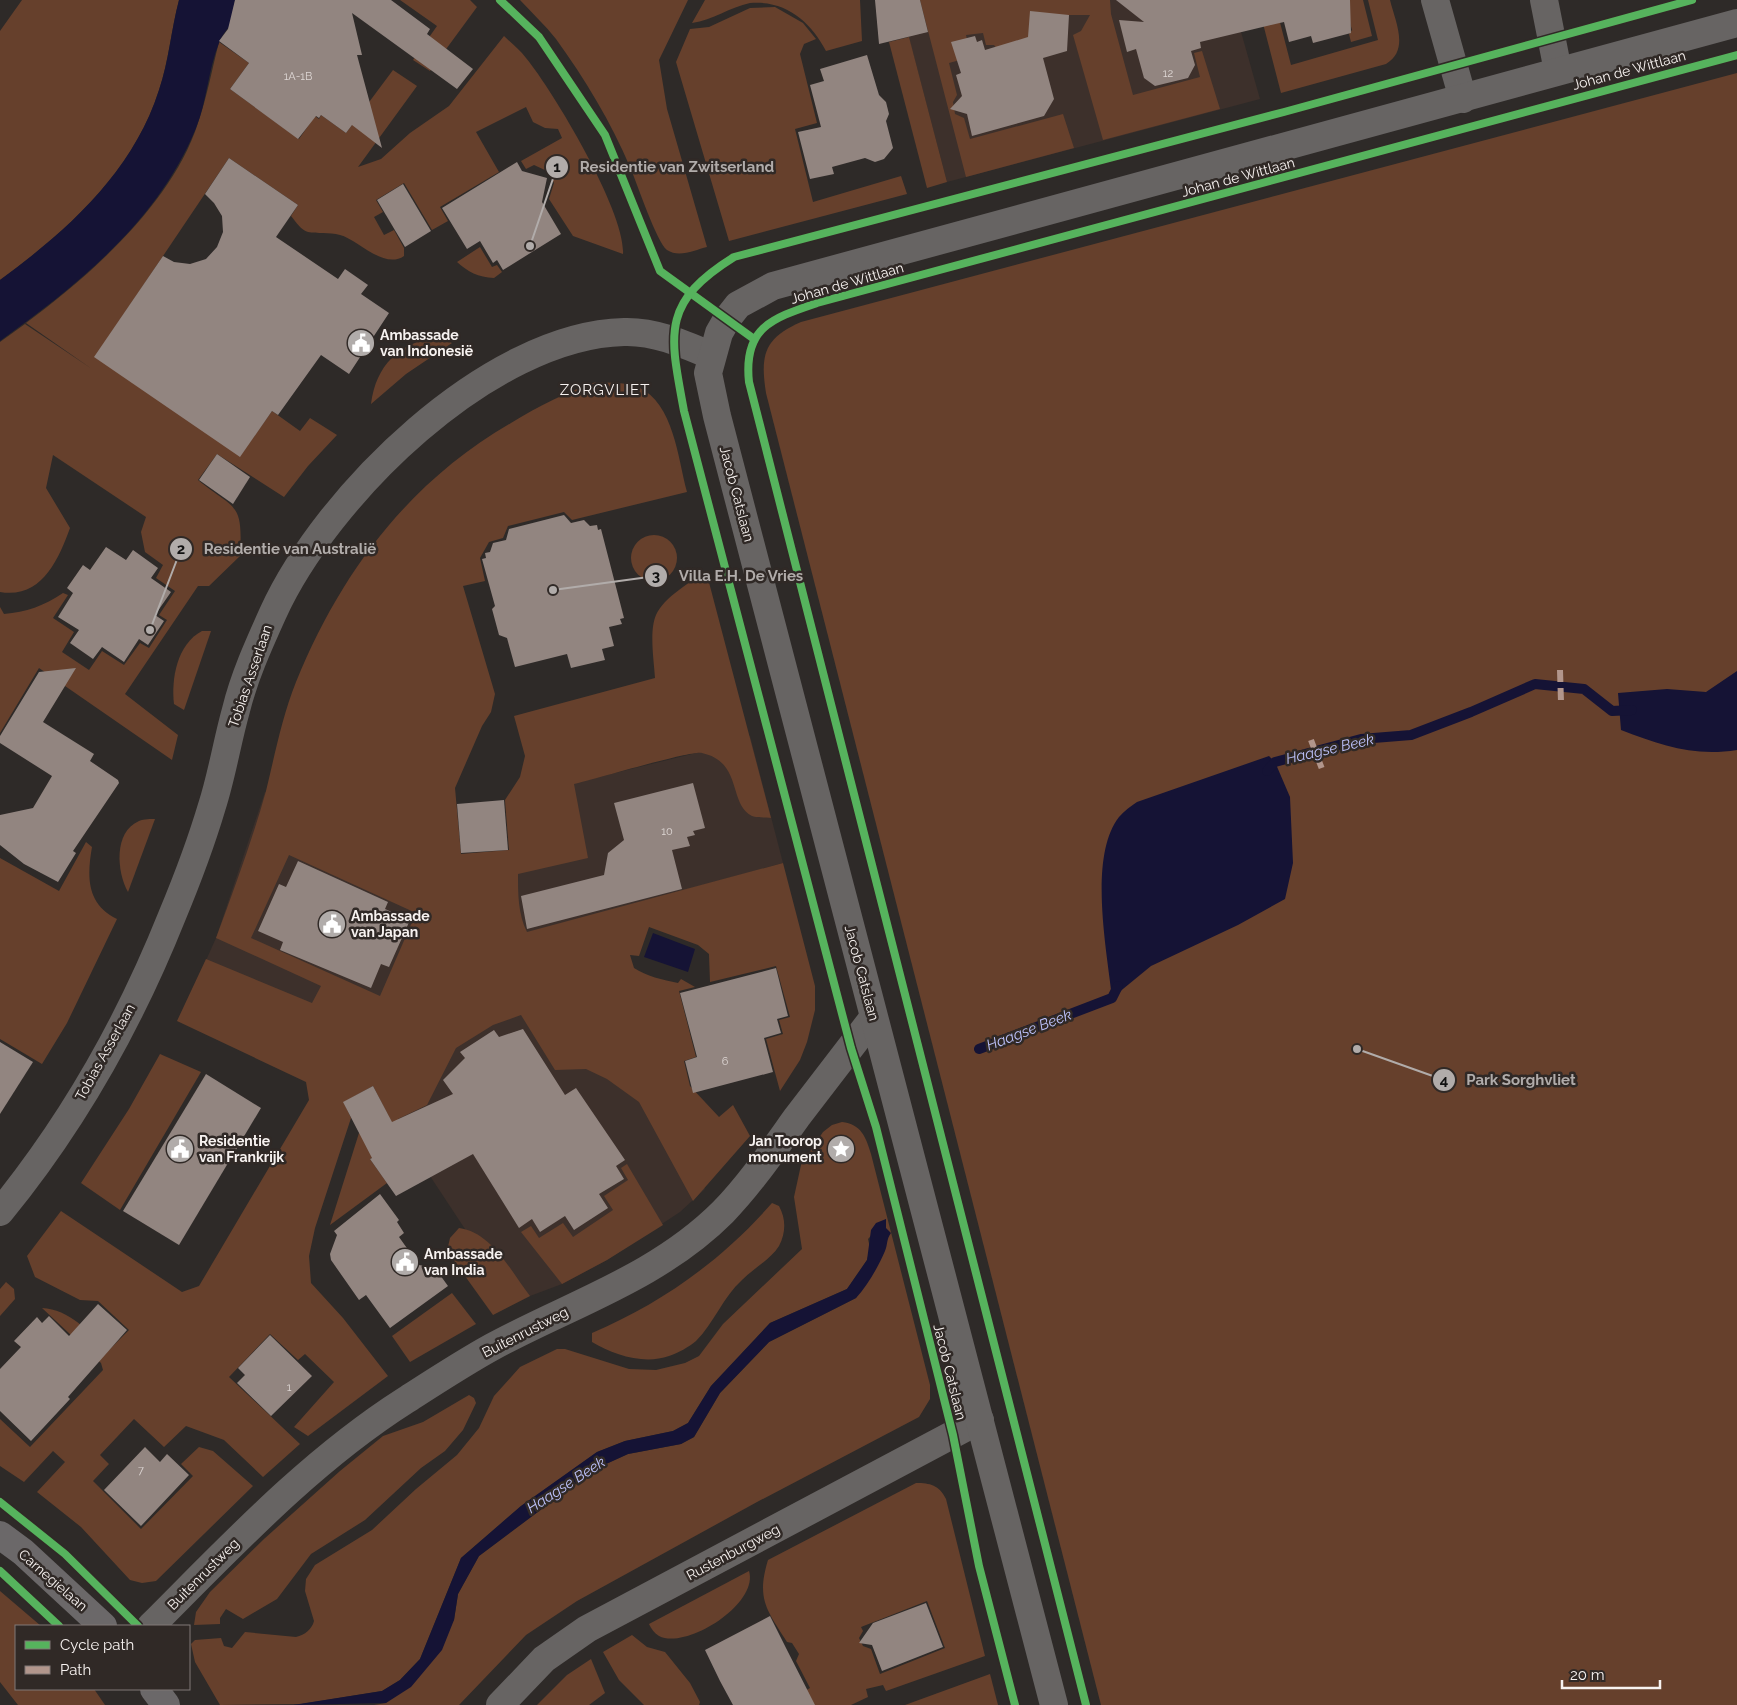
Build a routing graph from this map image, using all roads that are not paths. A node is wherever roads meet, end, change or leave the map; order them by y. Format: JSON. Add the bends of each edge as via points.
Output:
{"nodes":[{"id":1,"x":1436,"y":0,"type":"edge"},
{"id":2,"x":1544,"y":0,"type":"edge"},
{"id":3,"x":1737,"y":23,"type":"edge"},
{"id":4,"x":1558,"y":71,"type":"junction"},
{"id":5,"x":1463,"y":99,"type":"junction"},
{"id":6,"x":712,"y":356,"type":"junction"},
{"id":7,"x":873,"y":1018,"type":"junction"},
{"id":8,"x":0,"y":1212,"type":"edge"},
{"id":9,"x":980,"y":1420,"type":"junction"},
{"id":10,"x":0,"y":1535,"type":"edge"},
{"id":11,"x":102,"y":1625,"type":"edge"},
{"id":12,"x":152,"y":1625,"type":"edge"},
{"id":13,"x":155,"y":1690,"type":"edge"},
{"id":14,"x":166,"y":1705,"type":"edge"},
{"id":15,"x":500,"y":1705,"type":"edge"},
{"id":16,"x":1054,"y":1705,"type":"edge"}],
"edges":[{"from":1,"to":5,"type":"street"},
{"from":2,"to":4,"type":"street"},
{"from":3,"to":4,"type":"street","name":"Johan de Wittlaan"},
{"from":4,"to":5,"type":"street","name":"Johan de Wittlaan"},
{"from":5,"to":6,"type":"street","name":"Johan de Wittlaan","via":[[773,286],[738,304],[726,319]]},
{"from":6,"to":7,"type":"street","name":"Jacob Catslaan","via":[[708,373],[717,416]]},
{"from":6,"to":8,"type":"street","name":"Tobias Asserlaan","via":[[673,339],[624,332],[576,340],[519,359],[467,391],[406,439],[375,469],[311,545],[274,609],[254,656],[236,707],[213,803],[172,916],[143,983],[101,1064]]},
{"from":7,"to":9,"type":"street","name":"Jacob Catslaan"},
{"from":7,"to":12,"type":"street","name":"Buitenrustweg","via":[[723,1212],[668,1256],[623,1284],[492,1347],[357,1433],[257,1520]]},
{"from":9,"to":15,"type":"street","name":"Rustenburgweg","via":[[587,1629],[544,1659]]},
{"from":9,"to":16,"type":"street","name":"Jacob Catslaan"},
{"from":10,"to":11,"type":"main road","name":"Carnegielaan"},
{"from":13,"to":14,"type":"main road"}]}
